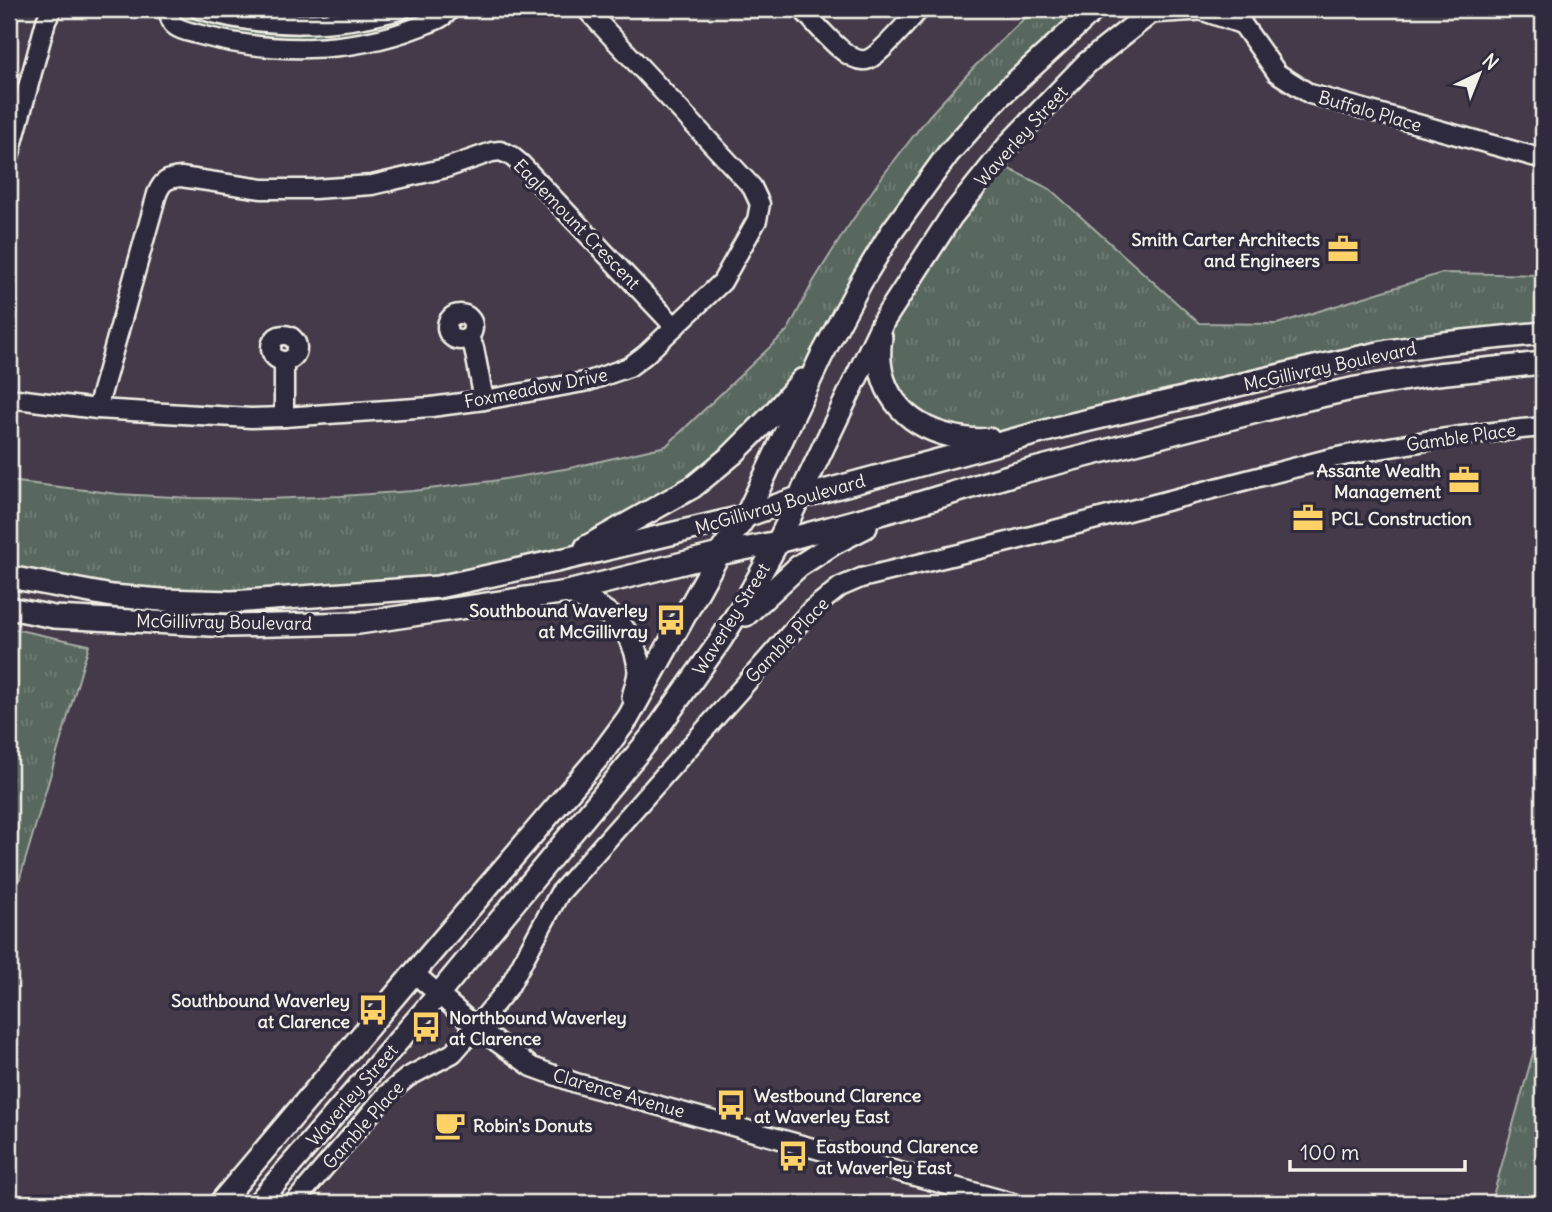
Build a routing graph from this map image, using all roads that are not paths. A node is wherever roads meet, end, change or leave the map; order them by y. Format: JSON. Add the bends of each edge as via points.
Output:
{"nodes":[{"id":1,"x":52,"y":9,"type":"edge"},
{"id":2,"x":168,"y":9,"type":"edge"},
{"id":3,"x":402,"y":9,"type":"edge"},
{"id":4,"x":450,"y":9,"type":"edge"},
{"id":5,"x":586,"y":9,"type":"edge"},
{"id":6,"x":802,"y":9,"type":"edge"},
{"id":7,"x":920,"y":9,"type":"edge"},
{"id":8,"x":1095,"y":9,"type":"edge"},
{"id":9,"x":1201,"y":9,"type":"edge"},
{"id":10,"x":211,"y":10,"type":"edge"},
{"id":11,"x":1152,"y":10,"type":"edge"},
{"id":12,"x":1236,"y":15,"type":"edge"},
{"id":13,"x":9,"y":157,"type":"edge"},
{"id":14,"x":1543,"y":159,"type":"edge"},
{"id":15,"x":884,"y":320,"type":"junction"},
{"id":16,"x":675,"y":327,"type":"junction"},
{"id":17,"x":1543,"y":333,"type":"edge"},
{"id":18,"x":468,"y":338,"type":"dead end"},
{"id":19,"x":821,"y":357,"type":"junction"},
{"id":20,"x":284,"y":361,"type":"dead end"},
{"id":21,"x":1543,"y":363,"type":"edge"},
{"id":22,"x":9,"y":398,"type":"edge"},
{"id":23,"x":484,"y":400,"type":"junction"},
{"id":24,"x":97,"y":409,"type":"junction"},
{"id":25,"x":284,"y":417,"type":"junction"},
{"id":26,"x":1063,"y":426,"type":"junction"},
{"id":27,"x":1543,"y":427,"type":"edge"},
{"id":28,"x":798,"y":498,"type":"junction"},
{"id":29,"x":909,"y":506,"type":"junction"},
{"id":30,"x":746,"y":516,"type":"junction"},
{"id":31,"x":778,"y":542,"type":"junction"},
{"id":32,"x":719,"y":554,"type":"junction"},
{"id":33,"x":561,"y":560,"type":"junction"},
{"id":34,"x":9,"y":577,"type":"edge"},
{"id":35,"x":567,"y":592,"type":"junction"},
{"id":36,"x":9,"y":608,"type":"edge"},
{"id":37,"x":720,"y":641,"type":"junction"},
{"id":38,"x":628,"y":718,"type":"junction"},
{"id":39,"x":414,"y":973,"type":"junction"},
{"id":40,"x":438,"y":995,"type":"junction"},
{"id":41,"x":477,"y":1027,"type":"junction"},
{"id":42,"x":220,"y":1203,"type":"edge"},
{"id":43,"x":258,"y":1203,"type":"edge"},
{"id":44,"x":294,"y":1203,"type":"edge"},
{"id":45,"x":1013,"y":1203,"type":"edge"}],
"edges":[{"from":1,"to":13,"type":"street"},
{"from":2,"to":4,"type":"street","via":[[180,29],[212,38],[307,48],[378,39],[442,18]]},
{"from":3,"to":10,"type":"street","via":[[327,23],[280,23]]},
{"from":5,"to":16,"type":"street","name":"Foxmeadow Drive","via":[[752,187],[760,204],[757,220],[722,282]]},
{"from":6,"to":7,"type":"street","via":[[838,47],[859,61],[877,53]]},
{"from":8,"to":19,"type":"main road","name":"Waverley Street","via":[[999,97],[948,154],[890,234]]},
{"from":9,"to":11,"type":"main road"},
{"from":9,"to":12,"type":"main road"},
{"from":11,"to":15,"type":"main road","name":"Waverley Street","via":[[1087,63],[1011,142],[951,217]]},
{"from":12,"to":14,"type":"street","name":"Buffalo Place","via":[[1277,73],[1310,94]]},
{"from":15,"to":26,"type":"main road","via":[[880,370],[891,396],[917,423],[937,433],[982,440]]},
{"from":15,"to":28,"type":"main road","name":"Waverley Street"},
{"from":16,"to":23,"type":"street","name":"Foxmeadow Drive","via":[[629,367],[611,374]]},
{"from":16,"to":24,"type":"street","name":"Eaglemount Crescent","via":[[522,164],[500,151],[372,185],[262,189],[169,178],[156,194]]},
{"from":17,"to":26,"type":"main road","name":"McGillivray Boulevard","via":[[1388,351]]},
{"from":18,"to":23,"type":"street"},
{"from":19,"to":30,"type":"main road","name":"Waverley Street"},
{"from":19,"to":33,"type":"main road","via":[[772,415],[693,487]]},
{"from":20,"to":25,"type":"street"},
{"from":21,"to":29,"type":"main road","name":"McGillivray Boulevard","via":[[1437,374],[1298,401]]},
{"from":22,"to":24,"type":"street","name":"Foxmeadow Drive"},
{"from":23,"to":25,"type":"street","name":"Foxmeadow Drive"},
{"from":24,"to":25,"type":"street","name":"Foxmeadow Drive"},
{"from":26,"to":28,"type":"main road","name":"McGillivray Boulevard"},
{"from":27,"to":41,"type":"street","name":"Gamble Place","via":[[1369,450],[840,587],[811,610],[559,894],[509,987]]},
{"from":28,"to":30,"type":"main road","name":"McGillivray Boulevard"},
{"from":28,"to":31,"type":"main road","name":"Waverley Street"},
{"from":29,"to":31,"type":"main road","name":"McGillivray Boulevard"},
{"from":29,"to":37,"type":"main road","via":[[832,544],[799,566]]},
{"from":30,"to":32,"type":"main road","name":"Waverley Street"},
{"from":30,"to":33,"type":"main road","name":"McGillivray Boulevard"},
{"from":31,"to":32,"type":"main road","name":"McGillivray Boulevard"},
{"from":31,"to":37,"type":"main road","name":"Waverley Street"},
{"from":32,"to":35,"type":"main road","name":"McGillivray Boulevard"},
{"from":32,"to":38,"type":"main road","name":"Waverley Street"},
{"from":33,"to":34,"type":"main road","name":"McGillivray Boulevard","via":[[438,587],[232,602],[112,596]]},
{"from":35,"to":36,"type":"main road","name":"McGillivray Boulevard","via":[[359,623],[230,626],[54,617]]},
{"from":35,"to":38,"type":"main road","via":[[590,601],[616,620],[633,643],[639,672]]},
{"from":37,"to":40,"type":"main road","name":"Waverley Street","via":[[656,731]]},
{"from":38,"to":39,"type":"main road","name":"Waverley Street"},
{"from":39,"to":40,"type":"street","name":"Clarence Avenue"},
{"from":39,"to":42,"type":"main road","name":"Waverley Street"},
{"from":40,"to":41,"type":"street","name":"Clarence Avenue"},
{"from":40,"to":43,"type":"main road","name":"Waverley Street"},
{"from":41,"to":44,"type":"street","name":"Gamble Place","via":[[453,1053],[387,1094]]},
{"from":41,"to":45,"type":"street","name":"Clarence Avenue","via":[[532,1067],[576,1083]]}]}
